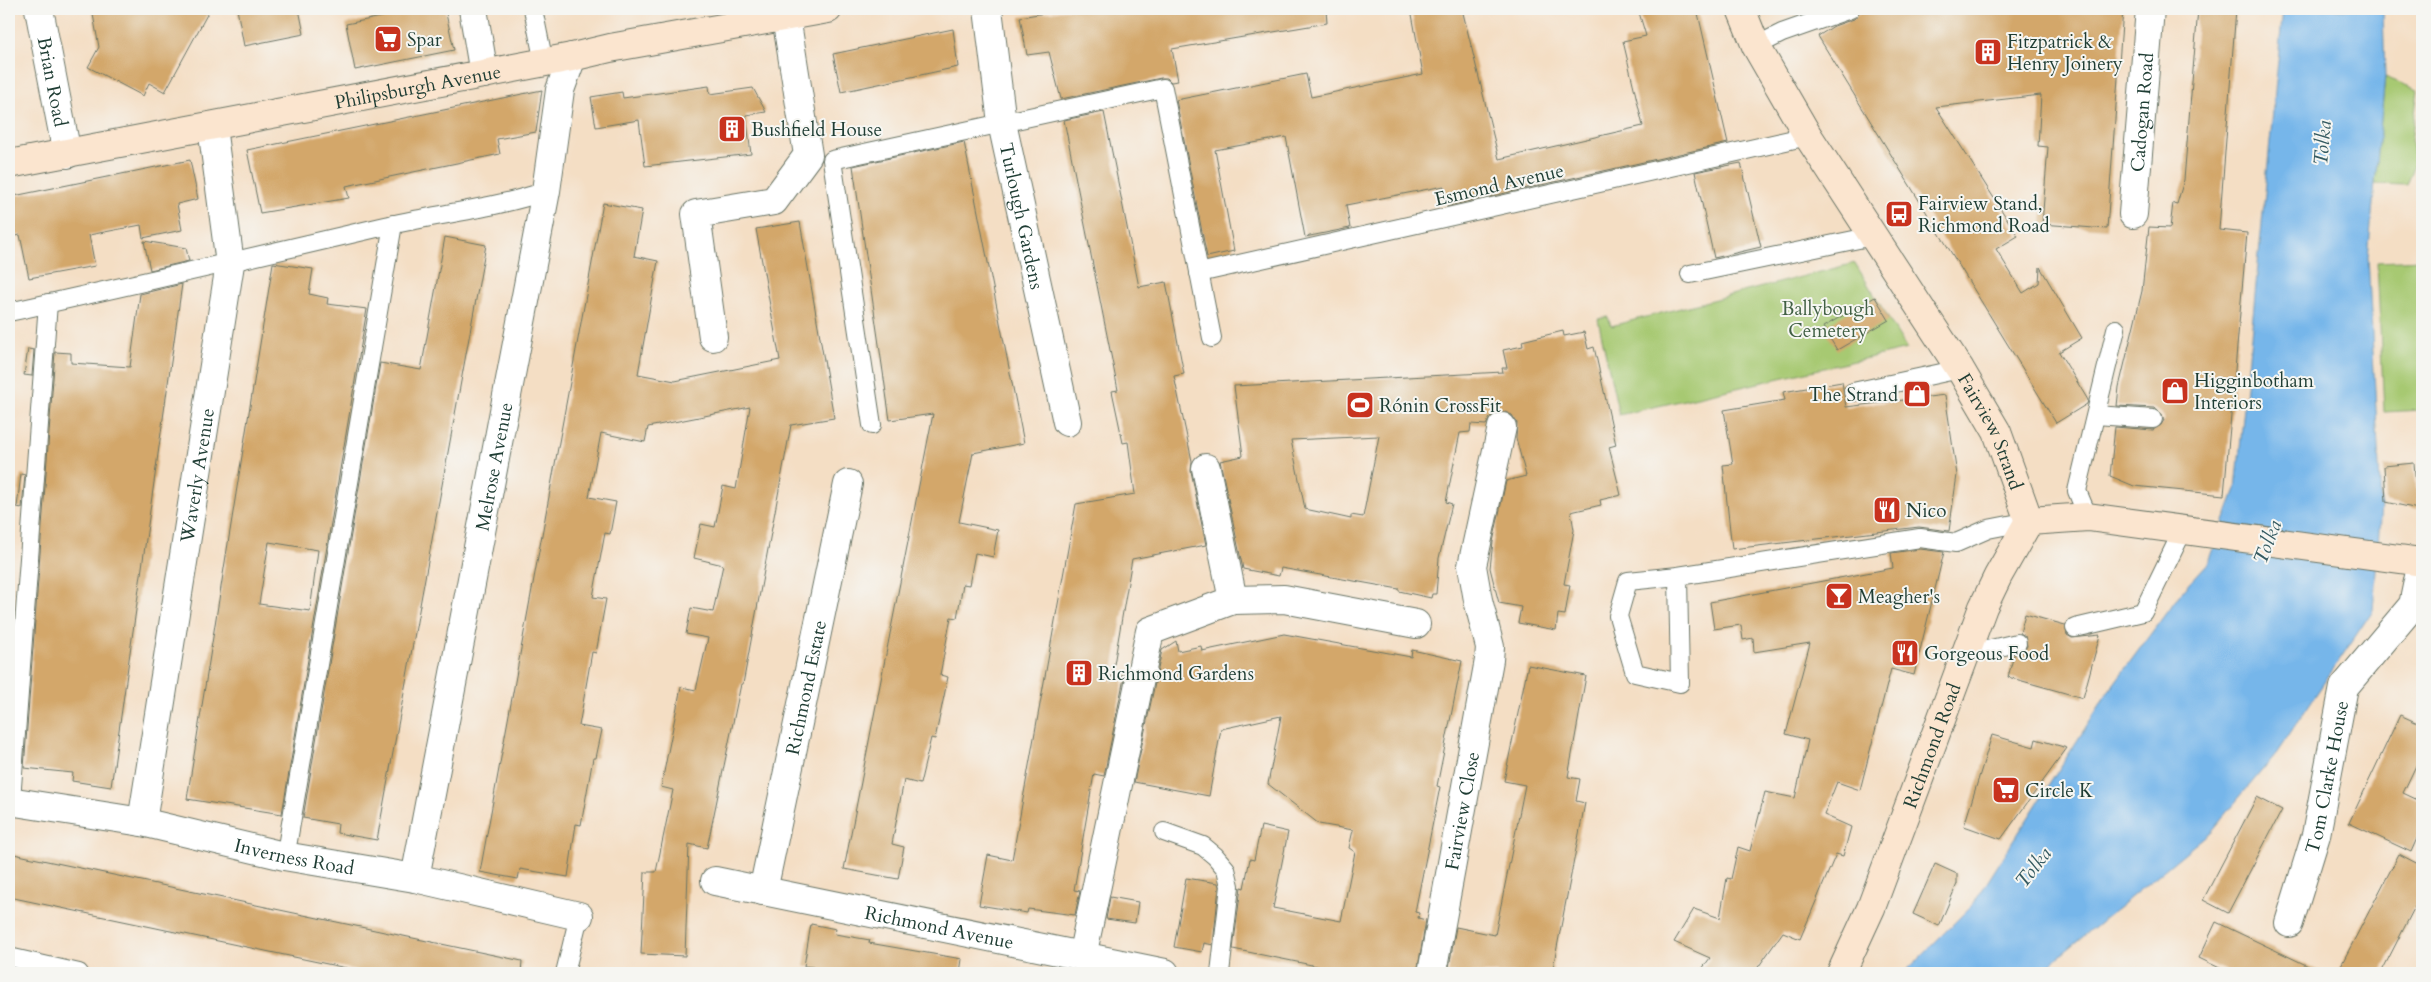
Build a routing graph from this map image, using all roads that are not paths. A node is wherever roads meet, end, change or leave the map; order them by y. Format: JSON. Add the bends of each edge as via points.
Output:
{"nodes":[{"id":1,"x":39,"y":9,"type":"edge"},
{"id":2,"x":473,"y":9,"type":"edge"},
{"id":3,"x":533,"y":9,"type":"edge"},
{"id":4,"x":828,"y":9,"type":"edge"},
{"id":5,"x":988,"y":9,"type":"edge"},
{"id":6,"x":1741,"y":9,"type":"edge"},
{"id":7,"x":1850,"y":9,"type":"edge"},
{"id":8,"x":2150,"y":9,"type":"edge"},
{"id":9,"x":744,"y":17,"type":"edge"},
{"id":10,"x":786,"y":17,"type":"junction"},
{"id":11,"x":1756,"y":46,"type":"junction"},
{"id":12,"x":572,"y":57,"type":"junction"},
{"id":13,"x":544,"y":63,"type":"junction"},
{"id":14,"x":484,"y":74,"type":"junction"},
{"id":15,"x":1002,"y":123,"type":"junction"},
{"id":16,"x":212,"y":127,"type":"junction"},
{"id":17,"x":1808,"y":136,"type":"junction"},
{"id":18,"x":67,"y":154,"type":"junction"},
{"id":19,"x":9,"y":164,"type":"edge"},
{"id":20,"x":546,"y":191,"type":"junction"},
{"id":21,"x":2133,"y":214,"type":"dead end"},
{"id":22,"x":393,"y":224,"type":"junction"},
{"id":23,"x":1872,"y":236,"type":"junction"},
{"id":24,"x":230,"y":264,"type":"junction"},
{"id":25,"x":1199,"y":273,"type":"junction"},
{"id":26,"x":1690,"y":274,"type":"dead end"},
{"id":27,"x":48,"y":303,"type":"junction"},
{"id":28,"x":9,"y":312,"type":"edge"},
{"id":29,"x":2116,"y":329,"type":"dead end"},
{"id":30,"x":713,"y":337,"type":"dead end"},
{"id":31,"x":1212,"y":338,"type":"dead end"},
{"id":32,"x":1960,"y":369,"type":"junction"},
{"id":33,"x":1853,"y":392,"type":"dead end"},
{"id":34,"x":2096,"y":415,"type":"junction"},
{"id":35,"x":2153,"y":419,"type":"dead end"},
{"id":36,"x":1067,"y":422,"type":"dead end"},
{"id":37,"x":872,"y":424,"type":"dead end"},
{"id":38,"x":1502,"y":427,"type":"dead end"},
{"id":39,"x":1206,"y":468,"type":"dead end"},
{"id":40,"x":848,"y":484,"type":"dead end"},
{"id":41,"x":2088,"y":517,"type":"junction"},
{"id":42,"x":2029,"y":521,"type":"junction"},
{"id":43,"x":2194,"y":531,"type":"junction"},
{"id":44,"x":2422,"y":562,"type":"edge"},
{"id":45,"x":1678,"y":576,"type":"junction"},
{"id":46,"x":1233,"y":600,"type":"junction"},
{"id":47,"x":1416,"y":624,"type":"dead end"},
{"id":48,"x":2075,"y":628,"type":"dead end"},
{"id":49,"x":2017,"y":643,"type":"dead end"},
{"id":50,"x":1965,"y":655,"type":"junction"},
{"id":51,"x":9,"y":800,"type":"edge"},
{"id":52,"x":142,"y":822,"type":"junction"},
{"id":53,"x":1164,"y":832,"type":"dead end"},
{"id":54,"x":284,"y":856,"type":"junction"},
{"id":55,"x":415,"y":878,"type":"junction"},
{"id":56,"x":714,"y":881,"type":"dead end"},
{"id":57,"x":763,"y":891,"type":"junction"},
{"id":58,"x":579,"y":916,"type":"joint"},
{"id":59,"x":2290,"y":923,"type":"dead end"},
{"id":60,"x":1082,"y":956,"type":"junction"},
{"id":61,"x":9,"y":957,"type":"edge"},
{"id":62,"x":79,"y":973,"type":"edge"},
{"id":63,"x":565,"y":973,"type":"edge"},
{"id":64,"x":1165,"y":973,"type":"edge"},
{"id":65,"x":1220,"y":973,"type":"edge"},
{"id":66,"x":1432,"y":973,"type":"edge"},
{"id":67,"x":1841,"y":973,"type":"edge"}],
"edges":[{"from":1,"to":18,"type":"street","name":"Brian Road"},
{"from":2,"to":14,"type":"street"},
{"from":3,"to":13,"type":"lane"},
{"from":4,"to":10,"type":"street","name":"Philipsburgh Avenue"},
{"from":5,"to":15,"type":"street","name":"Turlough Gardens"},
{"from":6,"to":11,"type":"street","name":"Fairview Strand"},
{"from":7,"to":11,"type":"lane","via":[[1782,33]]},
{"from":8,"to":21,"type":"street","name":"Cadogan Road"},
{"from":9,"to":10,"type":"street","name":"Philipsburgh Avenue"},
{"from":9,"to":12,"type":"street","name":"Philipsburgh Avenue"},
{"from":10,"to":30,"type":"street","via":[[808,155],[774,202],[696,214]]},
{"from":11,"to":17,"type":"street","name":"Fairview Strand"},
{"from":12,"to":13,"type":"street","name":"Philipsburgh Avenue"},
{"from":12,"to":20,"type":"street","name":"Melrose Avenue","via":[[560,90]]},
{"from":13,"to":14,"type":"street","name":"Philipsburgh Avenue"},
{"from":14,"to":16,"type":"street","name":"Philipsburgh Avenue"},
{"from":15,"to":25,"type":"lane","via":[[1163,88]]},
{"from":15,"to":36,"type":"street","name":"Turlough Gardens"},
{"from":15,"to":37,"type":"lane","via":[[832,160]]},
{"from":16,"to":18,"type":"street","name":"Philipsburgh Avenue"},
{"from":16,"to":24,"type":"street","name":"Waverly Avenue"},
{"from":17,"to":23,"type":"street","name":"Fairview Strand"},
{"from":17,"to":25,"type":"lane","name":"Esmond Avenue"},
{"from":18,"to":19,"type":"street","name":"Philipsburgh Avenue"},
{"from":20,"to":22,"type":"lane","via":[[519,200]]},
{"from":20,"to":55,"type":"street","name":"Melrose Avenue"},
{"from":22,"to":24,"type":"lane"},
{"from":22,"to":54,"type":"lane"},
{"from":23,"to":26,"type":"lane"},
{"from":23,"to":32,"type":"street","name":"Fairview Strand"},
{"from":24,"to":27,"type":"lane"},
{"from":24,"to":52,"type":"street","name":"Waverly Avenue"},
{"from":25,"to":31,"type":"lane"},
{"from":27,"to":28,"type":"lane"},
{"from":27,"to":51,"type":"lane"},
{"from":29,"to":34,"type":"lane"},
{"from":32,"to":33,"type":"lane"},
{"from":32,"to":42,"type":"street","name":"Fairview Strand","via":[[1997,432]]},
{"from":34,"to":35,"type":"lane"},
{"from":34,"to":41,"type":"lane","via":[[2076,492]]},
{"from":38,"to":66,"type":"street","name":"Fairview Close","via":[[1472,566],[1490,647]]},
{"from":39,"to":46,"type":"street"},
{"from":40,"to":57,"type":"street","name":"Richmond Estate"},
{"from":41,"to":42,"type":"street"},
{"from":41,"to":43,"type":"street"},
{"from":42,"to":45,"type":"lane","via":[[1988,529],[1956,543],[1920,538]]},
{"from":42,"to":50,"type":"street","name":"Richmond Road","via":[[1998,576]]},
{"from":43,"to":44,"type":"street"},
{"from":43,"to":48,"type":"lane","via":[[2142,612]]},
{"from":44,"to":59,"type":"street","name":"Tom Clarke House","via":[[2413,605],[2344,687],[2316,835]]},
{"from":45,"to":45,"type":"lane","via":[[1628,580],[1618,616],[1635,673],[1680,683]]},
{"from":46,"to":47,"type":"street","via":[[1284,600]]},
{"from":46,"to":60,"type":"street","via":[[1150,631]]},
{"from":49,"to":50,"type":"lane"},
{"from":50,"to":67,"type":"street","name":"Richmond Road","via":[[1871,908]]},
{"from":51,"to":52,"type":"street","name":"Inverness Road"},
{"from":52,"to":54,"type":"street","name":"Inverness Road"},
{"from":53,"to":65,"type":"lane","via":[[1203,846],[1226,869],[1230,886]]},
{"from":54,"to":55,"type":"street","name":"Inverness Road"},
{"from":55,"to":58,"type":"street","name":"Inverness Road"},
{"from":56,"to":57,"type":"street","name":"Richmond Avenue"},
{"from":57,"to":60,"type":"street","name":"Richmond Avenue"},
{"from":58,"to":63,"type":"lane"},
{"from":60,"to":64,"type":"street","name":"Richmond Avenue"},
{"from":61,"to":62,"type":"lane"}]}
